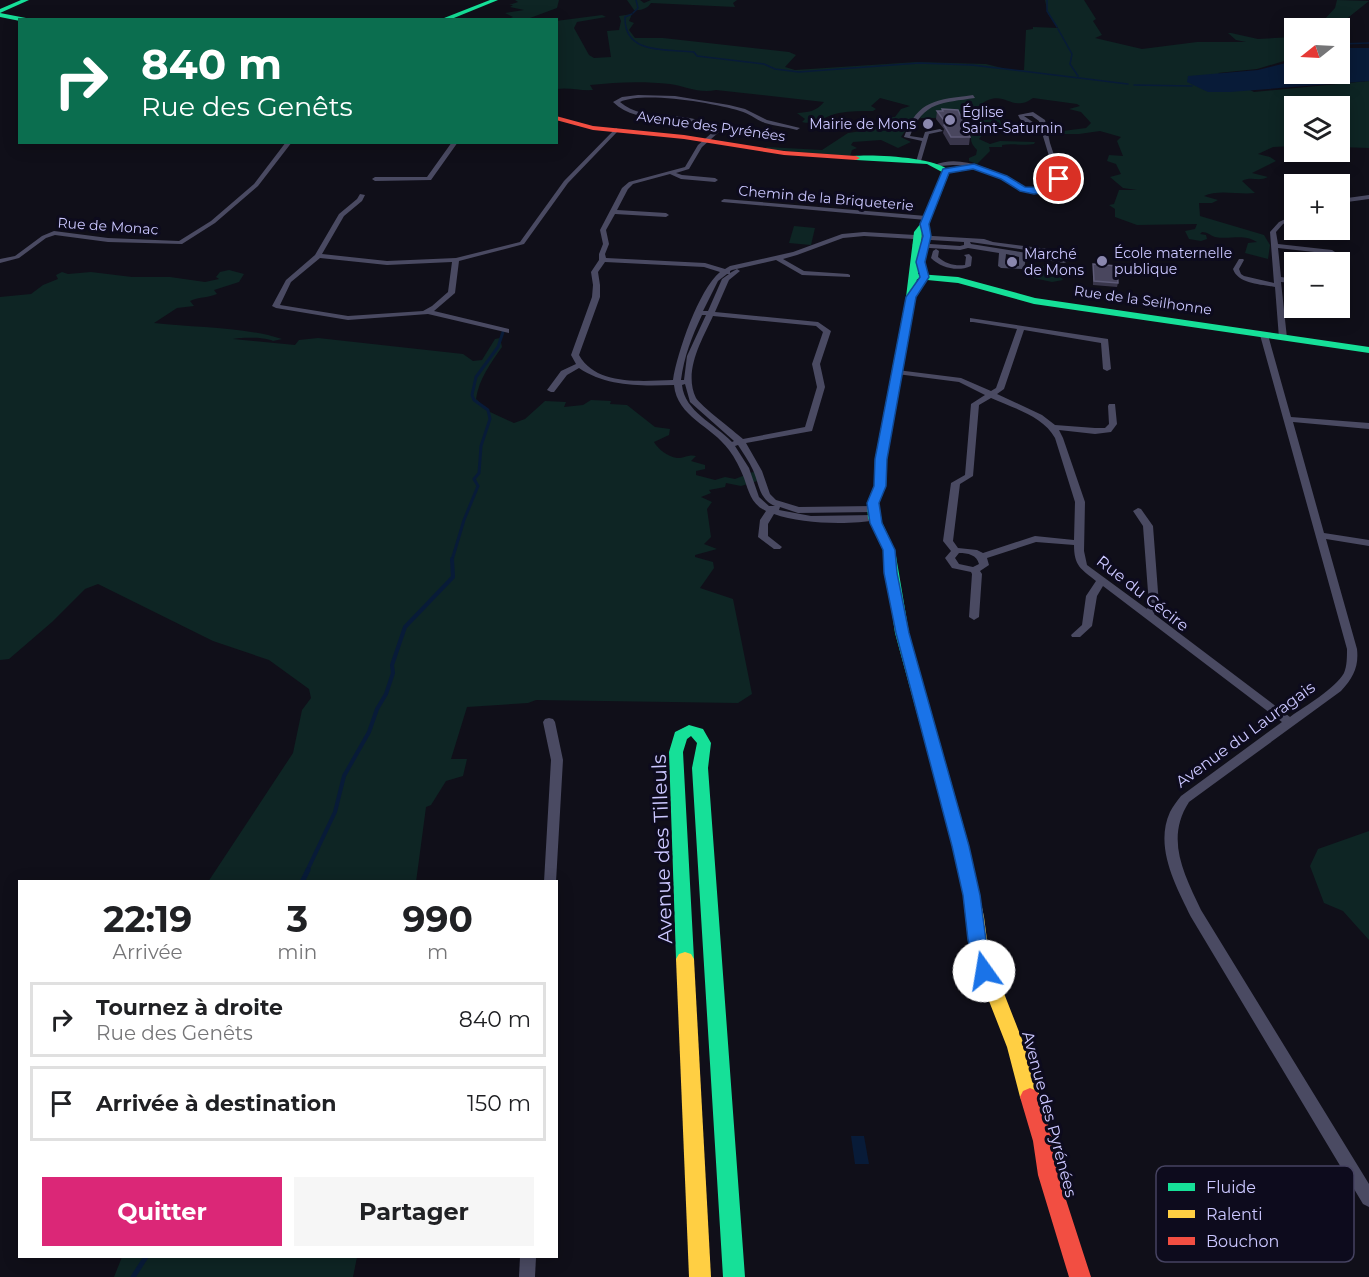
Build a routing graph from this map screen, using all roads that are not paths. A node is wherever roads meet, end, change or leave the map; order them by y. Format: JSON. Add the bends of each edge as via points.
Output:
{"nodes":[{"id":1,"x":27,"y":0,"type":"edge"},
{"id":2,"x":495,"y":0,"type":"edge"},
{"id":3,"x":0,"y":13,"type":"edge"},
{"id":4,"x":19,"y":18,"type":"edge"},
{"id":5,"x":447,"y":18,"type":"edge"},
{"id":6,"x":973,"y":97,"type":"dead end"},
{"id":7,"x":558,"y":119,"type":"edge"},
{"id":8,"x":797,"y":128,"type":"dead end"},
{"id":9,"x":616,"y":130,"type":"junction"},
{"id":10,"x":940,"y":131,"type":"dead end"},
{"id":11,"x":1044,"y":132,"type":"dead end"},
{"id":12,"x":706,"y":140,"type":"junction"},
{"id":13,"x":925,"y":140,"type":"junction"},
{"id":14,"x":287,"y":144,"type":"edge"},
{"id":15,"x":454,"y":144,"type":"edge"},
{"id":16,"x":918,"y":161,"type":"junction"},
{"id":17,"x":942,"y":168,"type":"junction"},
{"id":18,"x":672,"y":173,"type":"junction"},
{"id":19,"x":375,"y":179,"type":"dead end"},
{"id":20,"x":715,"y":180,"type":"dead end"},
{"id":21,"x":362,"y":195,"type":"dead end"},
{"id":22,"x":1369,"y":197,"type":"edge"},
{"id":23,"x":1350,"y":200,"type":"edge"},
{"id":24,"x":724,"y":201,"type":"dead end"},
{"id":25,"x":613,"y":212,"type":"junction"},
{"id":26,"x":666,"y":215,"type":"dead end"},
{"id":27,"x":1284,"y":223,"type":"edge"},
{"id":28,"x":925,"y":239,"type":"junction"},
{"id":29,"x":962,"y":239,"type":"junction"},
{"id":30,"x":1275,"y":246,"type":"junction"},
{"id":31,"x":965,"y":250,"type":"junction"},
{"id":32,"x":1332,"y":252,"type":"dead end"},
{"id":33,"x":318,"y":256,"type":"junction"},
{"id":34,"x":456,"y":260,"type":"junction"},
{"id":35,"x":603,"y":260,"type":"junction"},
{"id":36,"x":779,"y":260,"type":"junction"},
{"id":37,"x":0,"y":261,"type":"edge"},
{"id":38,"x":1240,"y":261,"type":"dead end"},
{"id":39,"x":728,"y":272,"type":"junction"},
{"id":40,"x":848,"y":276,"type":"dead end"},
{"id":41,"x":919,"y":276,"type":"junction"},
{"id":42,"x":1284,"y":282,"type":"edge"},
{"id":43,"x":1278,"y":283,"type":"junction"},
{"id":44,"x":428,"y":312,"type":"junction"},
{"id":45,"x":700,"y":312,"type":"junction"},
{"id":46,"x":711,"y":313,"type":"junction"},
{"id":47,"x":973,"y":320,"type":"dead end"},
{"id":48,"x":1021,"y":328,"type":"junction"},
{"id":49,"x":506,"y":331,"type":"dead end"},
{"id":50,"x":1264,"y":335,"type":"junction"},
{"id":51,"x":1283,"y":338,"type":"junction"},
{"id":52,"x":1369,"y":350,"type":"edge"},
{"id":53,"x":579,"y":365,"type":"junction"},
{"id":54,"x":1107,"y":369,"type":"dead end"},
{"id":55,"x":897,"y":372,"type":"junction"},
{"id":56,"x":677,"y":382,"type":"junction"},
{"id":57,"x":688,"y":382,"type":"junction"},
{"id":58,"x":551,"y":390,"type":"dead end"},
{"id":59,"x":992,"y":394,"type":"junction"},
{"id":60,"x":1112,"y":406,"type":"dead end"},
{"id":61,"x":1288,"y":418,"type":"junction"},
{"id":62,"x":1369,"y":426,"type":"edge"},
{"id":63,"x":1053,"y":428,"type":"junction"},
{"id":64,"x":741,"y":442,"type":"junction"},
{"id":65,"x":729,"y":444,"type":"junction"},
{"id":66,"x":776,"y":508,"type":"junction"},
{"id":67,"x":1138,"y":511,"type":"dead end"},
{"id":68,"x":874,"y":514,"type":"junction"},
{"id":69,"x":1322,"y":536,"type":"junction"},
{"id":70,"x":1080,"y":543,"type":"junction"},
{"id":71,"x":1369,"y":543,"type":"edge"},
{"id":72,"x":777,"y":547,"type":"dead end"},
{"id":73,"x":956,"y":551,"type":"junction"},
{"id":74,"x":982,"y":556,"type":"junction"},
{"id":75,"x":974,"y":570,"type":"junction"},
{"id":76,"x":1102,"y":581,"type":"junction"},
{"id":77,"x":1147,"y":615,"type":"junction"},
{"id":78,"x":974,"y":617,"type":"dead end"},
{"id":79,"x":1076,"y":635,"type":"dead end"},
{"id":80,"x":549,"y":722,"type":"dead end"},
{"id":81,"x":1291,"y":723,"type":"junction"},
{"id":82,"x":550,"y":880,"type":"edge"},
{"id":83,"x":1350,"y":1166,"type":"edge"},
{"id":84,"x":1354,"y":1173,"type":"edge"},
{"id":85,"x":1369,"y":1198,"type":"edge"},
{"id":86,"x":528,"y":1258,"type":"edge"},
{"id":87,"x":526,"y":1277,"type":"edge"},
{"id":88,"x":700,"y":1277,"type":"edge"},
{"id":89,"x":734,"y":1277,"type":"edge"},
{"id":90,"x":1080,"y":1277,"type":"edge"}],
"edges":[{"from":1,"to":3,"type":"street"},
{"from":2,"to":5,"type":"street"},
{"from":3,"to":4,"type":"street"},
{"from":6,"to":13,"type":"street","via":[[929,104],[915,118],[907,137]]},
{"from":7,"to":9,"type":"street","name":"Avenue des Pyrénées"},
{"from":8,"to":12,"type":"street","via":[[722,105],[639,95],[616,102],[632,112],[707,123],[717,131]]},
{"from":9,"to":12,"type":"street","name":"Avenue des Pyrénées"},
{"from":9,"to":34,"type":"street","via":[[566,182],[525,241]]},
{"from":10,"to":13,"type":"street","via":[[927,132]]},
{"from":11,"to":17,"type":"street","via":[[1059,179],[1052,190],[1022,189],[974,166]]},
{"from":12,"to":16,"type":"street","name":"Avenue des Pyrénées","via":[[795,155]]},
{"from":12,"to":18,"type":"street","via":[[687,168]]},
{"from":13,"to":16,"type":"street"},
{"from":14,"to":37,"type":"street","name":"Rue de Monac","via":[[256,185],[213,222],[180,243],[54,233],[16,257]]},
{"from":15,"to":19,"type":"street","via":[[429,179]]},
{"from":16,"to":17,"type":"street","name":"Avenue des Pyrénées"},
{"from":17,"to":28,"type":"street"},
{"from":18,"to":20,"type":"street"},
{"from":18,"to":25,"type":"street","via":[[628,185]]},
{"from":21,"to":33,"type":"street","via":[[341,215]]},
{"from":22,"to":23,"type":"street"},
{"from":24,"to":28,"type":"street","name":"Chemin de la Briqueterie"},
{"from":25,"to":26,"type":"street"},
{"from":25,"to":35,"type":"street","via":[[603,230]]},
{"from":27,"to":30,"type":"street","via":[[1274,232]]},
{"from":28,"to":29,"type":"street"},
{"from":28,"to":31,"type":"street"},
{"from":28,"to":31,"type":"street","via":[[936,260],[956,267],[968,266]]},
{"from":28,"to":36,"type":"street","via":[[869,236],[834,241],[813,254]]},
{"from":28,"to":41,"type":"street"},
{"from":29,"to":31,"type":"street","via":[[968,243]]},
{"from":29,"to":31,"type":"street","via":[[1073,258],[1064,261]]},
{"from":30,"to":32,"type":"street"},
{"from":30,"to":43,"type":"street"},
{"from":33,"to":34,"type":"street","via":[[387,263]]},
{"from":33,"to":44,"type":"street","via":[[288,281],[276,306],[348,318]]},
{"from":34,"to":44,"type":"street","via":[[451,293]]},
{"from":35,"to":39,"type":"street","via":[[698,265]]},
{"from":35,"to":53,"type":"street","via":[[592,276],[596,292],[576,350]]},
{"from":36,"to":39,"type":"street"},
{"from":36,"to":40,"type":"street","via":[[802,273]]},
{"from":38,"to":43,"type":"street","via":[[1236,269],[1242,278]]},
{"from":39,"to":45,"type":"street","via":[[715,280]]},
{"from":39,"to":46,"type":"street"},
{"from":41,"to":50,"type":"street","name":"Rue de la Seilhonne","via":[[958,280],[1034,301]]},
{"from":41,"to":55,"type":"street","via":[[911,297]]},
{"from":42,"to":43,"type":"street"},
{"from":43,"to":51,"type":"street"},
{"from":44,"to":49,"type":"street"},
{"from":45,"to":46,"type":"street"},
{"from":45,"to":56,"type":"street","via":[[680,360]]},
{"from":46,"to":57,"type":"street","via":[[691,356]]},
{"from":46,"to":64,"type":"street","via":[[818,324],[827,331],[816,364],[821,387],[809,429]]},
{"from":47,"to":48,"type":"street"},
{"from":48,"to":54,"type":"street","via":[[1105,341]]},
{"from":48,"to":59,"type":"street","via":[[1000,389]]},
{"from":50,"to":51,"type":"street","name":"Rue de la Seilhonne"},
{"from":50,"to":61,"type":"street","name":"Avenue du Lauragais"},
{"from":51,"to":52,"type":"street","name":"Rue de la Seilhonne"},
{"from":53,"to":56,"type":"street","via":[[609,379]]},
{"from":53,"to":58,"type":"street","via":[[564,373]]},
{"from":55,"to":59,"type":"street","via":[[961,380]]},
{"from":55,"to":68,"type":"street"},
{"from":56,"to":57,"type":"street"},
{"from":56,"to":65,"type":"street","via":[[686,406]]},
{"from":57,"to":64,"type":"street","via":[[695,402]]},
{"from":59,"to":63,"type":"street","via":[[1032,412]]},
{"from":59,"to":73,"type":"street","via":[[975,404],[969,476],[956,483],[948,541]]},
{"from":60,"to":63,"type":"street","via":[[1113,424],[1108,430]]},
{"from":61,"to":62,"type":"street"},
{"from":61,"to":69,"type":"street","name":"Avenue du Lauragais"},
{"from":63,"to":70,"type":"street","name":"Rue du Cécire","via":[[1080,502]]},
{"from":64,"to":65,"type":"street"},
{"from":64,"to":66,"type":"street"},
{"from":65,"to":66,"type":"street","via":[[744,468],[755,498]]},
{"from":66,"to":68,"type":"street","via":[[798,517]]},
{"from":66,"to":72,"type":"street","via":[[762,523],[763,537]]},
{"from":67,"to":77,"type":"street","via":[[1148,526],[1154,605]]},
{"from":68,"to":90,"type":"street","name":"Avenue des Pyrénées","via":[[889,550],[903,633],[961,846],[984,971],[1016,1047]]},
{"from":69,"to":71,"type":"street"},
{"from":69,"to":81,"type":"street","name":"Avenue du Lauragais","via":[[1353,665],[1337,688]]},
{"from":70,"to":74,"type":"street","via":[[1035,539]]},
{"from":70,"to":76,"type":"street","name":"Rue du Cécire","via":[[1083,566]]},
{"from":73,"to":74,"type":"street","via":[[970,550]]},
{"from":73,"to":75,"type":"street","via":[[951,562],[961,569]]},
{"from":74,"to":75,"type":"street","via":[[984,565]]},
{"from":75,"to":78,"type":"street"},
{"from":76,"to":77,"type":"street","name":"Rue du Cécire"},
{"from":76,"to":79,"type":"street","via":[[1090,594],[1087,626]]},
{"from":77,"to":81,"type":"street","name":"Rue du Cécire"},
{"from":80,"to":82,"type":"street","via":[[557,760]]},
{"from":81,"to":83,"type":"street","name":"Avenue du Lauragais","via":[[1185,799],[1171,821],[1173,852],[1196,913]]},
{"from":84,"to":85,"type":"street","name":"Avenue du Lauragais"},
{"from":86,"to":87,"type":"street"},
{"from":88,"to":89,"type":"street","name":"Avenue des Tilleuls","via":[[676,752],[680,736],[689,730],[698,733],[704,743],[700,768]]}]}
